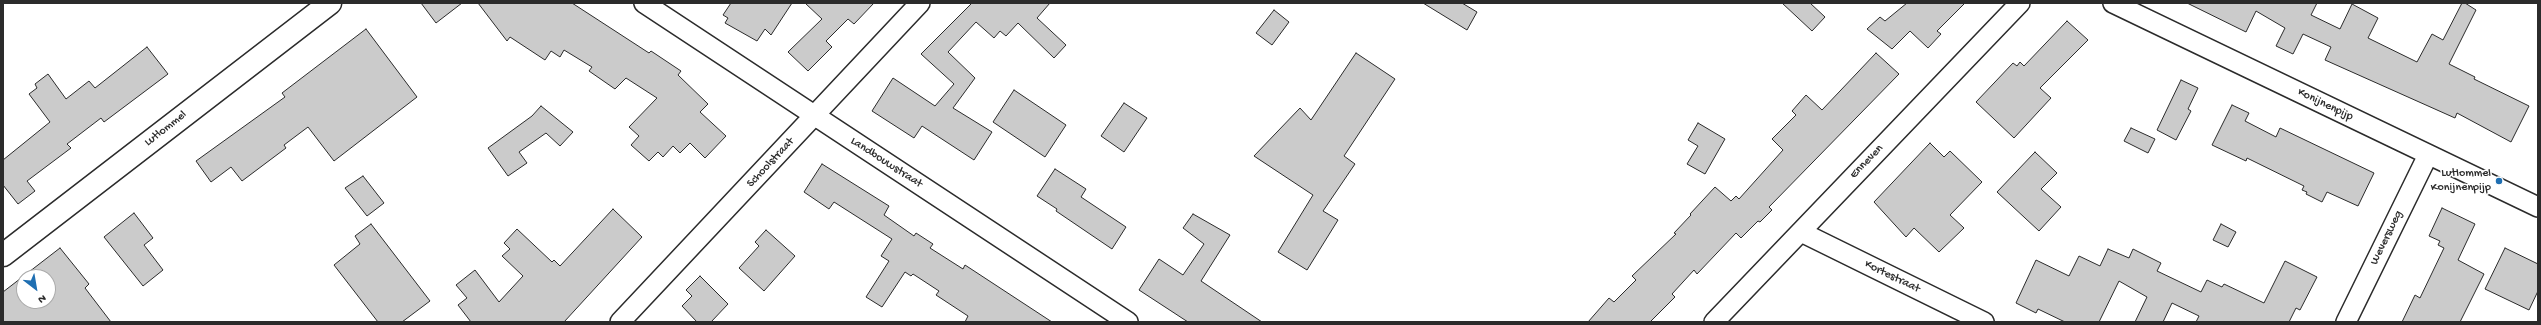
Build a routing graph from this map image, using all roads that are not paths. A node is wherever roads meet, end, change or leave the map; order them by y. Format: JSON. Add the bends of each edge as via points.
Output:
{"nodes":[{"id":1,"x":330,"y":3,"type":"edge"},
{"id":2,"x":644,"y":3,"type":"edge"},
{"id":3,"x":920,"y":3,"type":"edge"},
{"id":4,"x":2020,"y":3,"type":"edge"},
{"id":5,"x":2113,"y":3,"type":"edge"},
{"id":6,"x":815,"y":116,"type":"junction"},
{"id":7,"x":2428,"y":155,"type":"junction"},
{"id":8,"x":2538,"y":207,"type":"edge"},
{"id":9,"x":1801,"y":232,"type":"junction"},
{"id":10,"x":3,"y":254,"type":"edge"},
{"id":11,"x":620,"y":322,"type":"edge"},
{"id":12,"x":1128,"y":322,"type":"edge"},
{"id":13,"x":1714,"y":322,"type":"edge"},
{"id":14,"x":1984,"y":322,"type":"edge"},
{"id":15,"x":2346,"y":322,"type":"edge"}],
"edges":[{"from":1,"to":10,"type":"main road","name":"Lutlommel"},
{"from":2,"to":6,"type":"street","name":"Landbouwstraat"},
{"from":3,"to":6,"type":"street","name":"Schoolstraat"},
{"from":4,"to":9,"type":"street","name":"Enneven"},
{"from":5,"to":7,"type":"street","name":"Konijnenpijp"},
{"from":6,"to":11,"type":"street","name":"Schoolstraat"},
{"from":6,"to":12,"type":"street","name":"Landbouwstraat"},
{"from":7,"to":8,"type":"street","name":"Konijnenpijp"},
{"from":7,"to":15,"type":"street","name":"Weversweg"},
{"from":9,"to":13,"type":"street","name":"Enneven"},
{"from":9,"to":14,"type":"street","name":"Kortestraat"}]}
